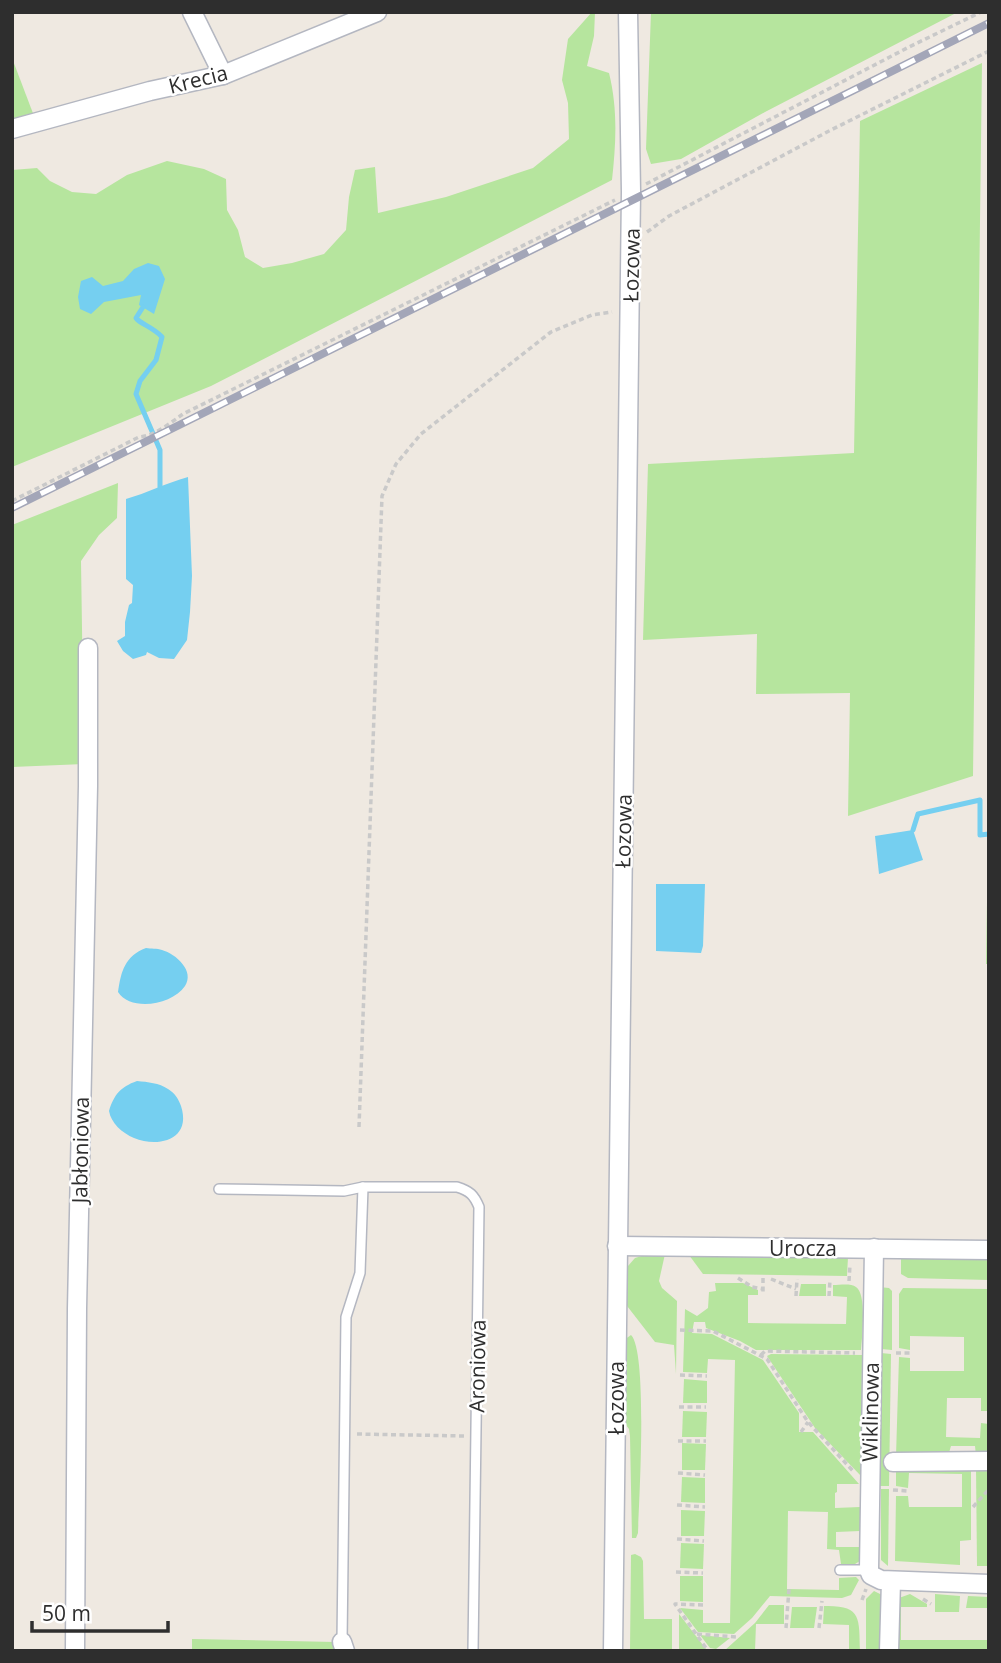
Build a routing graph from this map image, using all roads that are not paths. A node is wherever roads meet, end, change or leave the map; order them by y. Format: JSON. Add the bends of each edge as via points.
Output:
{"nodes":[{"id":1,"x":192,"y":12,"type":"edge"},
{"id":2,"x":377,"y":12,"type":"edge"},
{"id":3,"x":628,"y":12,"type":"edge"},
{"id":4,"x":223,"y":75,"type":"junction"},
{"id":5,"x":12,"y":129,"type":"edge"},
{"id":6,"x":88,"y":648,"type":"dead end"},
{"id":7,"x":363,"y":1187,"type":"junction"},
{"id":8,"x":219,"y":1189,"type":"dead end"},
{"id":9,"x":617,"y":1246,"type":"junction"},
{"id":10,"x":874,"y":1248,"type":"junction"},
{"id":11,"x":989,"y":1250,"type":"edge"},
{"id":12,"x":989,"y":1461,"type":"edge"},
{"id":13,"x":893,"y":1462,"type":"dead end"},
{"id":14,"x":839,"y":1570,"type":"dead end"},
{"id":15,"x":870,"y":1573,"type":"junction"},
{"id":16,"x":891,"y":1581,"type":"junction"},
{"id":17,"x":989,"y":1584,"type":"edge"},
{"id":18,"x":343,"y":1646,"type":"edge"},
{"id":19,"x":75,"y":1651,"type":"edge"},
{"id":20,"x":473,"y":1651,"type":"edge"},
{"id":21,"x":613,"y":1651,"type":"edge"},
{"id":22,"x":889,"y":1651,"type":"edge"}],
"edges":[{"from":1,"to":4,"type":"street"},
{"from":2,"to":4,"type":"street","name":"Krecia"},
{"from":3,"to":9,"type":"street","name":"Łozowa","via":[[631,244]]},
{"from":4,"to":5,"type":"street","name":"Krecia"},
{"from":6,"to":19,"type":"street","name":"Jabłoniowa"},
{"from":7,"to":8,"type":"lane","name":"Aroniowa","via":[[344,1191]]},
{"from":7,"to":18,"type":"lane","via":[[360,1273],[346,1317]]},
{"from":7,"to":20,"type":"lane","name":"Aroniowa","via":[[457,1187],[468,1190],[479,1207]]},
{"from":9,"to":10,"type":"street","name":"Urocza"},
{"from":9,"to":21,"type":"street","name":"Łozowa"},
{"from":10,"to":11,"type":"street","name":"Urocza"},
{"from":10,"to":15,"type":"street","name":"Wiklinowa"},
{"from":12,"to":13,"type":"street"},
{"from":14,"to":15,"type":"lane"},
{"from":15,"to":16,"type":"street"},
{"from":16,"to":17,"type":"street"},
{"from":16,"to":22,"type":"street"}]}
